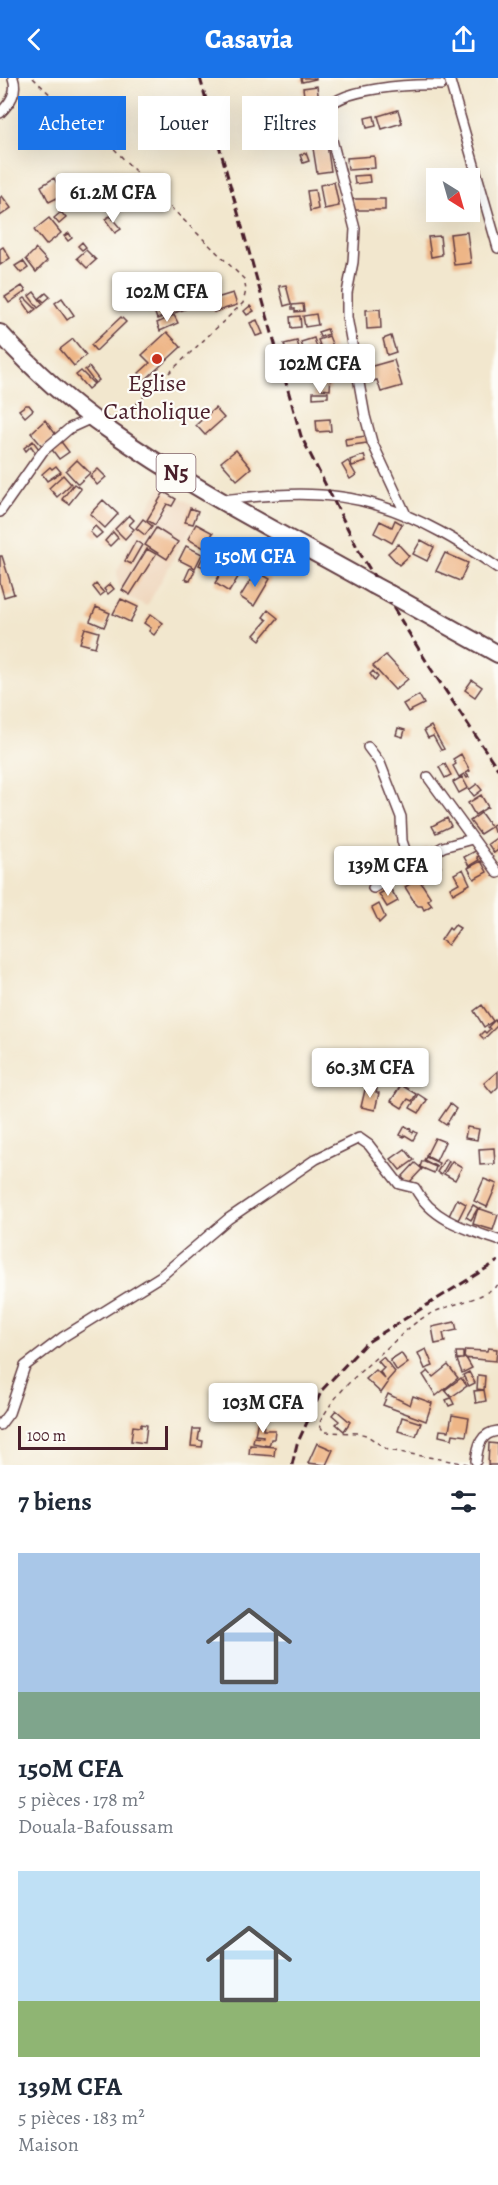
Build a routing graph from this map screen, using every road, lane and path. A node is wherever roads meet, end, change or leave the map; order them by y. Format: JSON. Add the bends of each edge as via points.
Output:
{"nodes":[{"id":1,"x":13,"y":78,"type":"edge"},
{"id":2,"x":33,"y":78,"type":"edge"},
{"id":3,"x":445,"y":82,"type":"edge"},
{"id":4,"x":0,"y":112,"type":"edge"},
{"id":5,"x":498,"y":248,"type":"edge"},
{"id":6,"x":0,"y":333,"type":"edge"},
{"id":7,"x":92,"y":418,"type":"junction"},
{"id":8,"x":108,"y":430,"type":"junction"},
{"id":9,"x":222,"y":500,"type":"junction"},
{"id":10,"x":0,"y":512,"type":"edge"},
{"id":11,"x":407,"y":517,"type":"junction"},
{"id":12,"x":498,"y":568,"type":"edge"},
{"id":13,"x":498,"y":654,"type":"edge"},
{"id":14,"x":368,"y":747,"type":"dead end"},
{"id":15,"x":429,"y":777,"type":"dead end"},
{"id":16,"x":472,"y":838,"type":"junction"},
{"id":17,"x":411,"y":867,"type":"junction"},
{"id":18,"x":498,"y":873,"type":"edge"},
{"id":19,"x":373,"y":888,"type":"dead end"},
{"id":20,"x":498,"y":1240,"type":"edge"},
{"id":21,"x":498,"y":1285,"type":"edge"},
{"id":22,"x":0,"y":1425,"type":"edge"},
{"id":23,"x":498,"y":1431,"type":"edge"},
{"id":24,"x":476,"y":1461,"type":"joint"}],
"edges":[{"from":1,"to":4,"type":"street","via":[[14,93]]},
{"from":2,"to":8,"type":"path","via":[[65,109],[103,137],[244,279],[243,303]]},
{"from":3,"to":5,"type":"street"},
{"from":3,"to":11,"type":"street","via":[[356,93],[327,106],[324,113],[355,229],[347,310],[365,416],[372,442]]},
{"from":6,"to":7,"type":"highway","number":"N5"},
{"from":7,"to":8,"type":"highway","number":"N5"},
{"from":7,"to":10,"type":"street","via":[[70,428],[43,451]]},
{"from":8,"to":9,"type":"highway","number":"N5"},
{"from":9,"to":11,"type":"street","via":[[266,494],[347,498],[376,504]]},
{"from":9,"to":13,"type":"highway","number":"N5","bridge":true},
{"from":11,"to":12,"type":"street","via":[[441,532]]},
{"from":14,"to":17,"type":"street","via":[[380,763],[401,817],[402,841]]},
{"from":15,"to":16,"type":"street"},
{"from":16,"to":17,"type":"street","via":[[443,848]]},
{"from":16,"to":18,"type":"street"},
{"from":17,"to":19,"type":"street"},
{"from":20,"to":22,"type":"street","via":[[439,1215],[414,1188],[399,1184],[359,1138],[316,1159],[228,1219],[161,1276],[63,1337],[25,1366],[9,1413]]},
{"from":21,"to":24,"type":"path","via":[[485,1295],[432,1313],[413,1324],[353,1378],[328,1406],[320,1424],[324,1432],[366,1435],[388,1450],[472,1464]]},
{"from":23,"to":24,"type":"street","via":[[487,1434],[478,1443]]}]}
